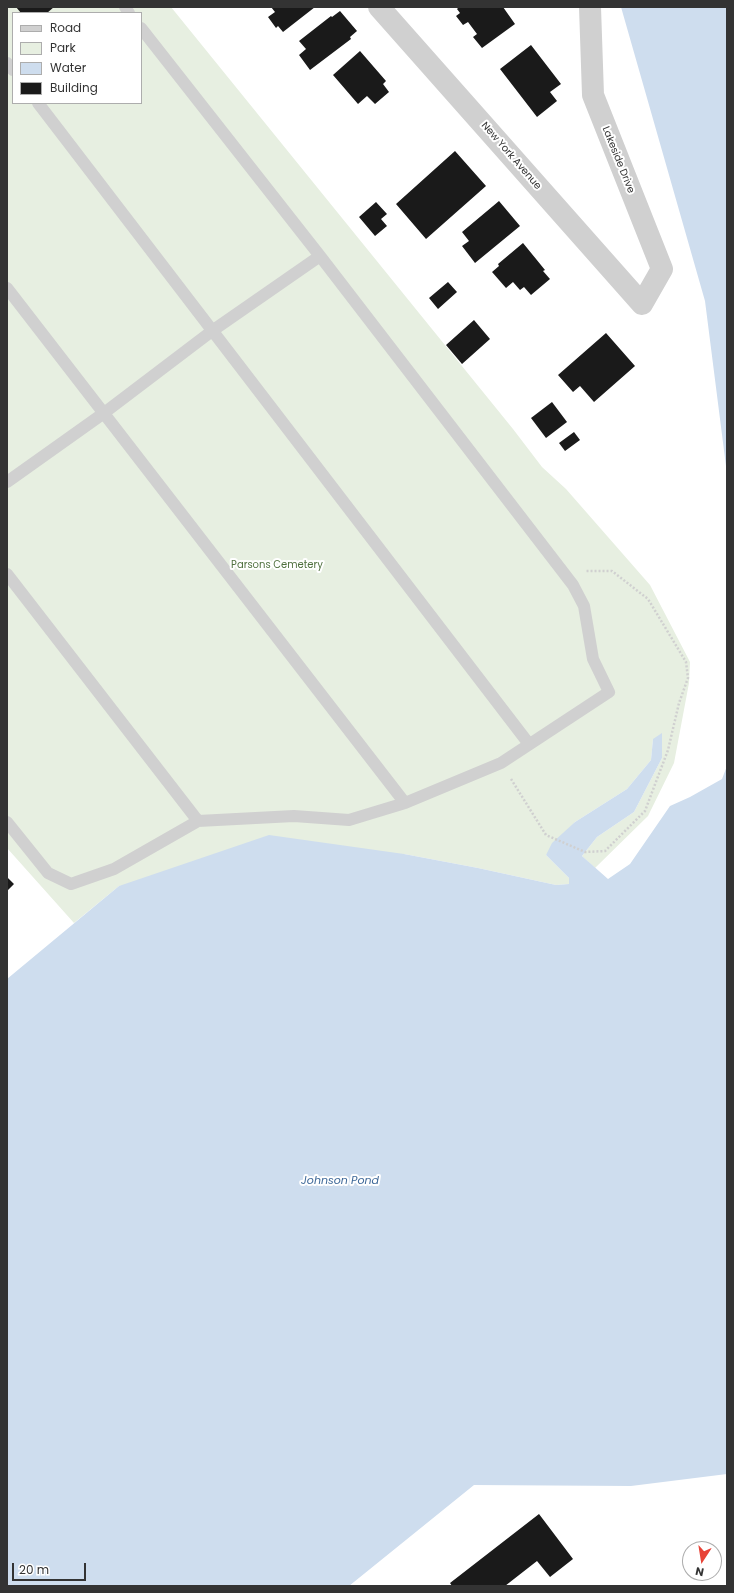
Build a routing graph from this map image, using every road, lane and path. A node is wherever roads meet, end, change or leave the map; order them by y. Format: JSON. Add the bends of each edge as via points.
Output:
{"nodes":[{"id":1,"x":380,"y":7,"type":"edge"},
{"id":2,"x":590,"y":7,"type":"edge"},
{"id":3,"x":142,"y":29,"type":"edge"},
{"id":4,"x":39,"y":104,"type":"edge"},
{"id":5,"x":320,"y":256,"type":"junction"},
{"id":6,"x":7,"y":288,"type":"edge"},
{"id":7,"x":642,"y":304,"type":"joint"},
{"id":8,"x":212,"y":331,"type":"junction"},
{"id":9,"x":104,"y":414,"type":"junction"},
{"id":10,"x":7,"y":482,"type":"edge"},
{"id":11,"x":7,"y":574,"type":"edge"},
{"id":12,"x":573,"y":584,"type":"junction"},
{"id":13,"x":529,"y":744,"type":"junction"},
{"id":14,"x":501,"y":763,"type":"junction"},
{"id":15,"x":405,"y":803,"type":"junction"},
{"id":16,"x":198,"y":821,"type":"junction"},
{"id":17,"x":7,"y":822,"type":"edge"}],
"edges":[{"from":1,"to":7,"type":"street","name":"New York Avenue"},
{"from":2,"to":7,"type":"street","name":"Lakeside Drive","via":[[593,95],[662,269]]},
{"from":3,"to":5,"type":"lane"},
{"from":4,"to":8,"type":"lane"},
{"from":5,"to":8,"type":"lane"},
{"from":5,"to":12,"type":"lane"},
{"from":6,"to":9,"type":"lane"},
{"from":8,"to":9,"type":"lane"},
{"from":8,"to":13,"type":"lane"},
{"from":9,"to":10,"type":"lane"},
{"from":9,"to":15,"type":"lane"},
{"from":11,"to":16,"type":"lane"},
{"from":12,"to":13,"type":"lane","via":[[584,606],[593,659],[609,692]]},
{"from":12,"to":14,"type":"path","via":[[585,571],[612,571],[648,599],[686,662],[688,678],[668,750],[644,812],[605,851],[585,852],[546,836]]},
{"from":13,"to":14,"type":"lane"},
{"from":14,"to":15,"type":"lane"},
{"from":15,"to":16,"type":"lane","via":[[349,820],[294,816]]},
{"from":16,"to":17,"type":"lane","via":[[114,869],[71,884],[48,873]]}]}
